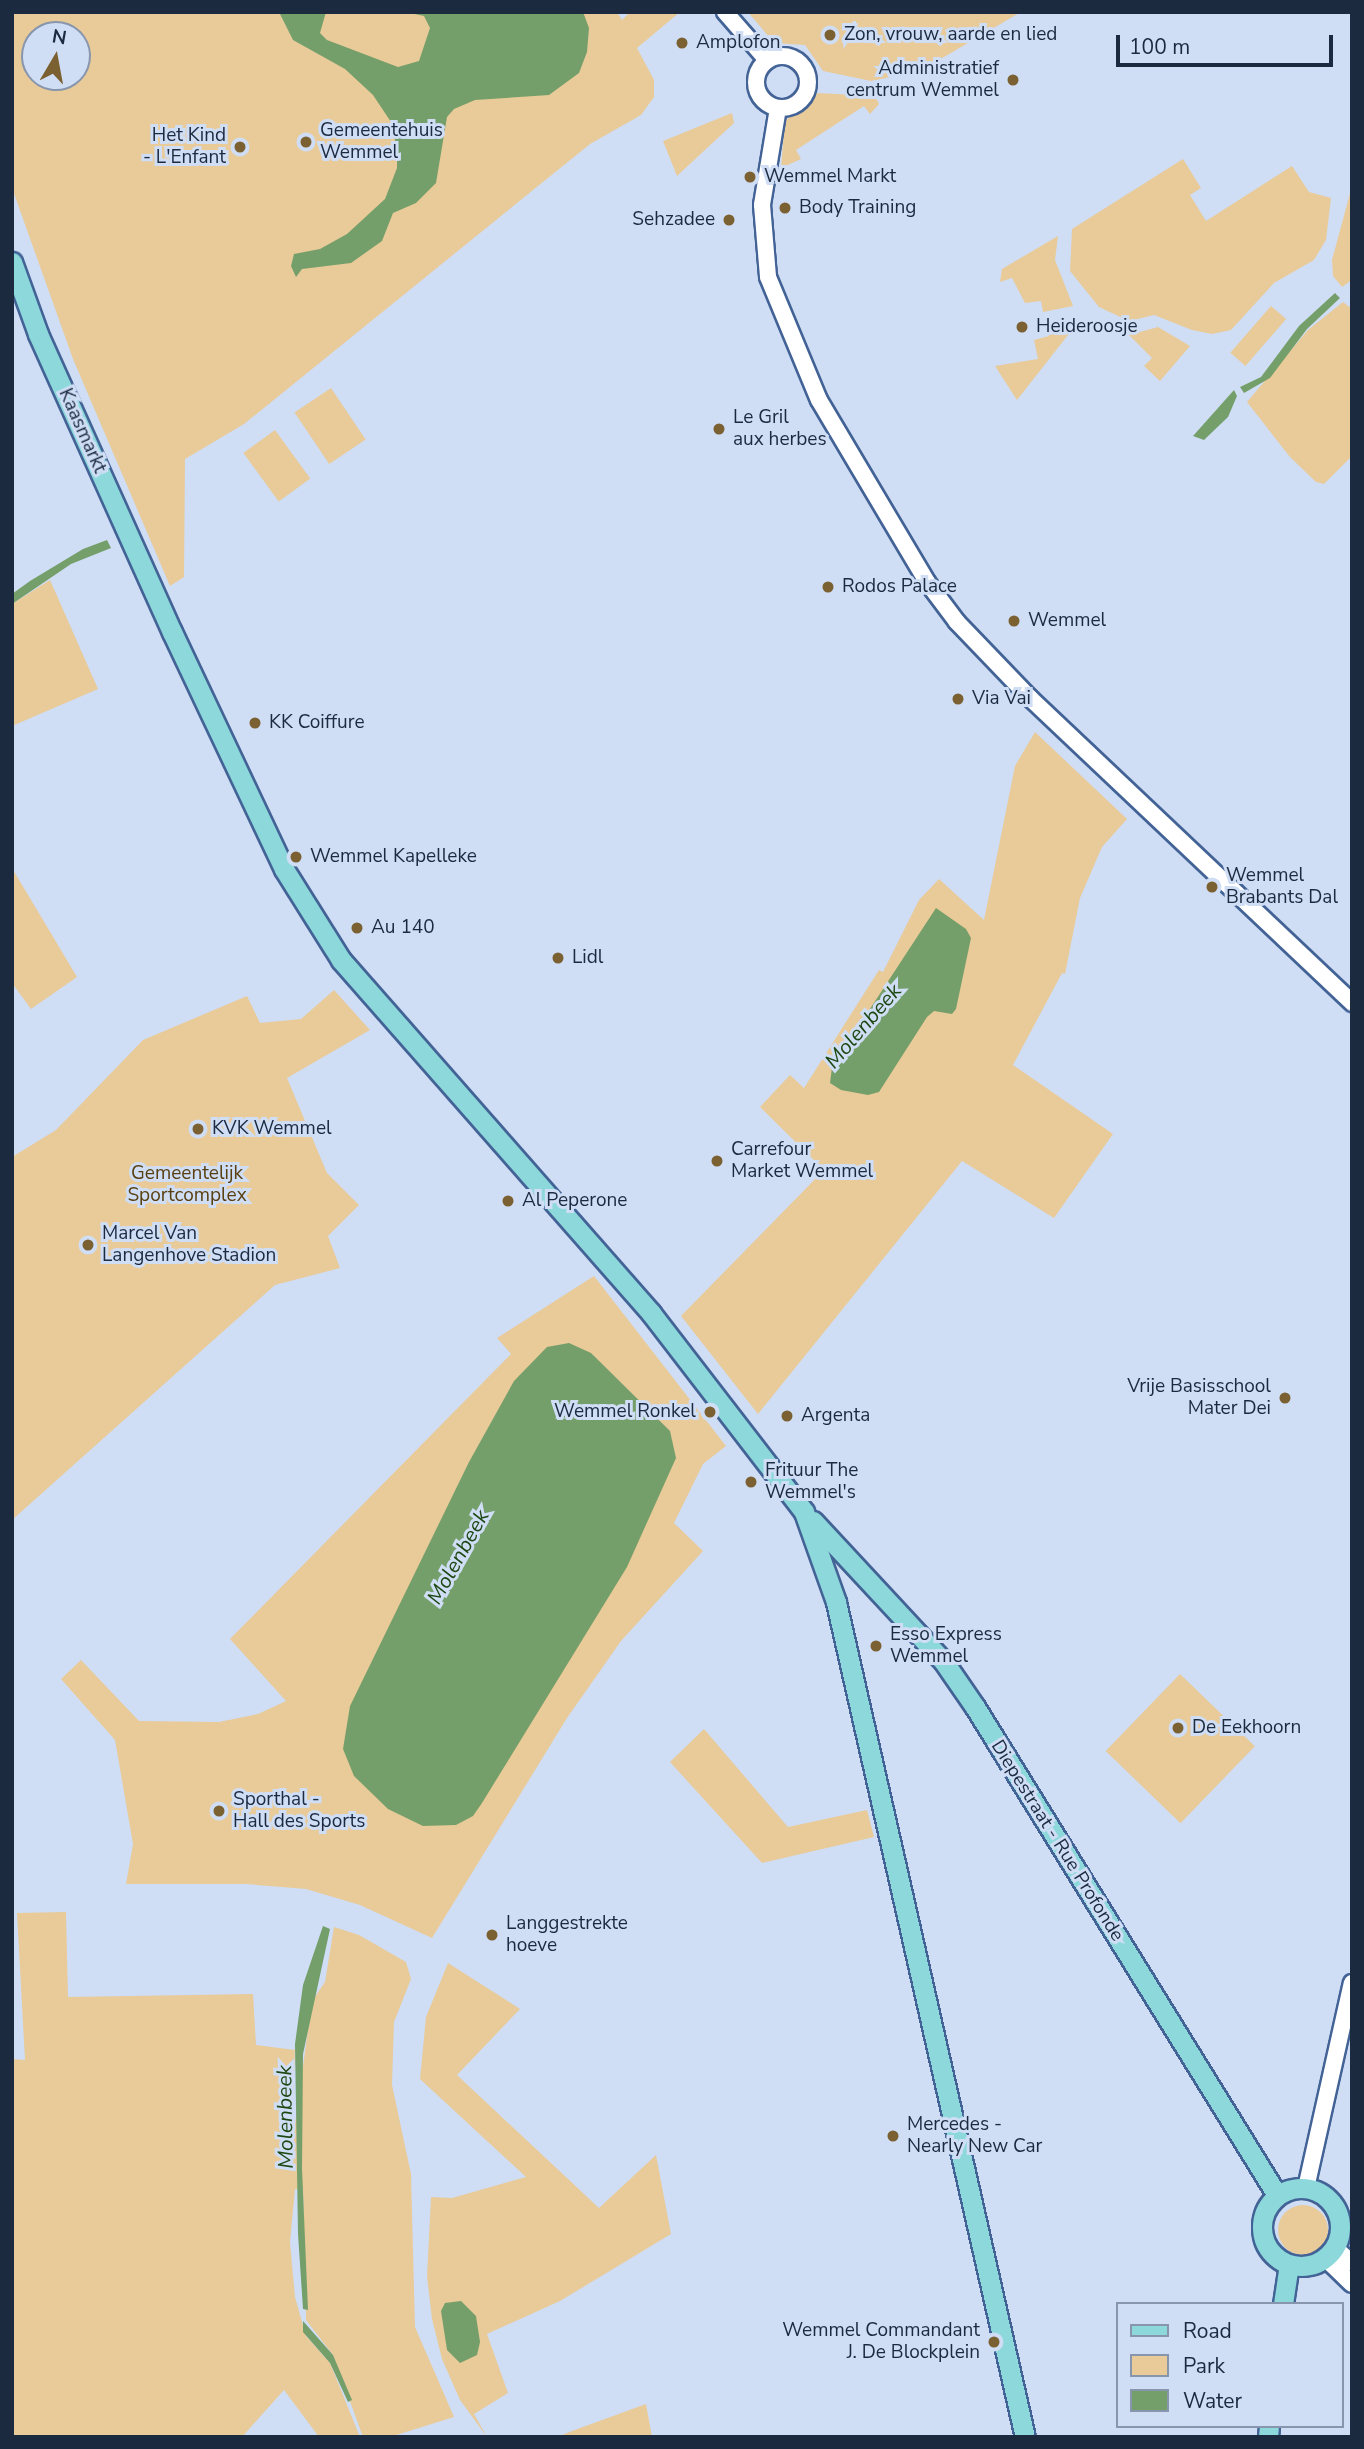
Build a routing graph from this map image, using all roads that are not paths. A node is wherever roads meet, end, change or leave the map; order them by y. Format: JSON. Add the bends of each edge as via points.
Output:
{"nodes":[{"id":1,"x":725,"y":12,"type":"edge"},
{"id":2,"x":767,"y":60,"type":"junction"},
{"id":3,"x":778,"y":108,"type":"junction"},
{"id":4,"x":12,"y":262,"type":"edge"},
{"id":5,"x":1352,"y":1003,"type":"edge"},
{"id":6,"x":804,"y":1512,"type":"junction"},
{"id":7,"x":1352,"y":1983,"type":"edge"},
{"id":8,"x":1306,"y":2188,"type":"junction"},
{"id":9,"x":1277,"y":2195,"type":"junction"},
{"id":10,"x":1329,"y":2253,"type":"junction"},
{"id":11,"x":1352,"y":2263,"type":"edge"},
{"id":12,"x":1289,"y":2264,"type":"junction"},
{"id":13,"x":1352,"y":2284,"type":"edge"},
{"id":14,"x":1283,"y":2302,"type":"edge"},
{"id":15,"x":1025,"y":2437,"type":"edge"}],
"edges":[{"from":1,"to":2,"type":"street"},
{"from":2,"to":3,"type":"street","via":[[759,71],[757,91],[763,101]]},
{"from":2,"to":3,"type":"street","via":[[782,56],[796,60],[808,75],[800,101]]},
{"from":3,"to":5,"type":"street","via":[[762,205],[768,277],[819,400],[904,547],[957,622],[1029,698]]},
{"from":4,"to":6,"type":"main road","name":"Kaasmarkt","via":[[38,334],[284,869],[341,960],[651,1313]]},
{"from":6,"to":9,"type":"main road","name":"Diepestraat - Rue Profonde","via":[[944,1662]]},
{"from":6,"to":15,"type":"main road","via":[[836,1602]]},
{"from":7,"to":8,"type":"street"},
{"from":8,"to":9,"type":"main road"},
{"from":8,"to":10,"type":"main road","via":[[1334,2205],[1340,2223]]},
{"from":9,"to":12,"type":"main road","via":[[1266,2209],[1262,2234],[1272,2254]]},
{"from":10,"to":11,"type":"street"},
{"from":10,"to":12,"type":"main road","via":[[1307,2266]]},
{"from":10,"to":13,"type":"street"},
{"from":12,"to":14,"type":"main road"}]}
